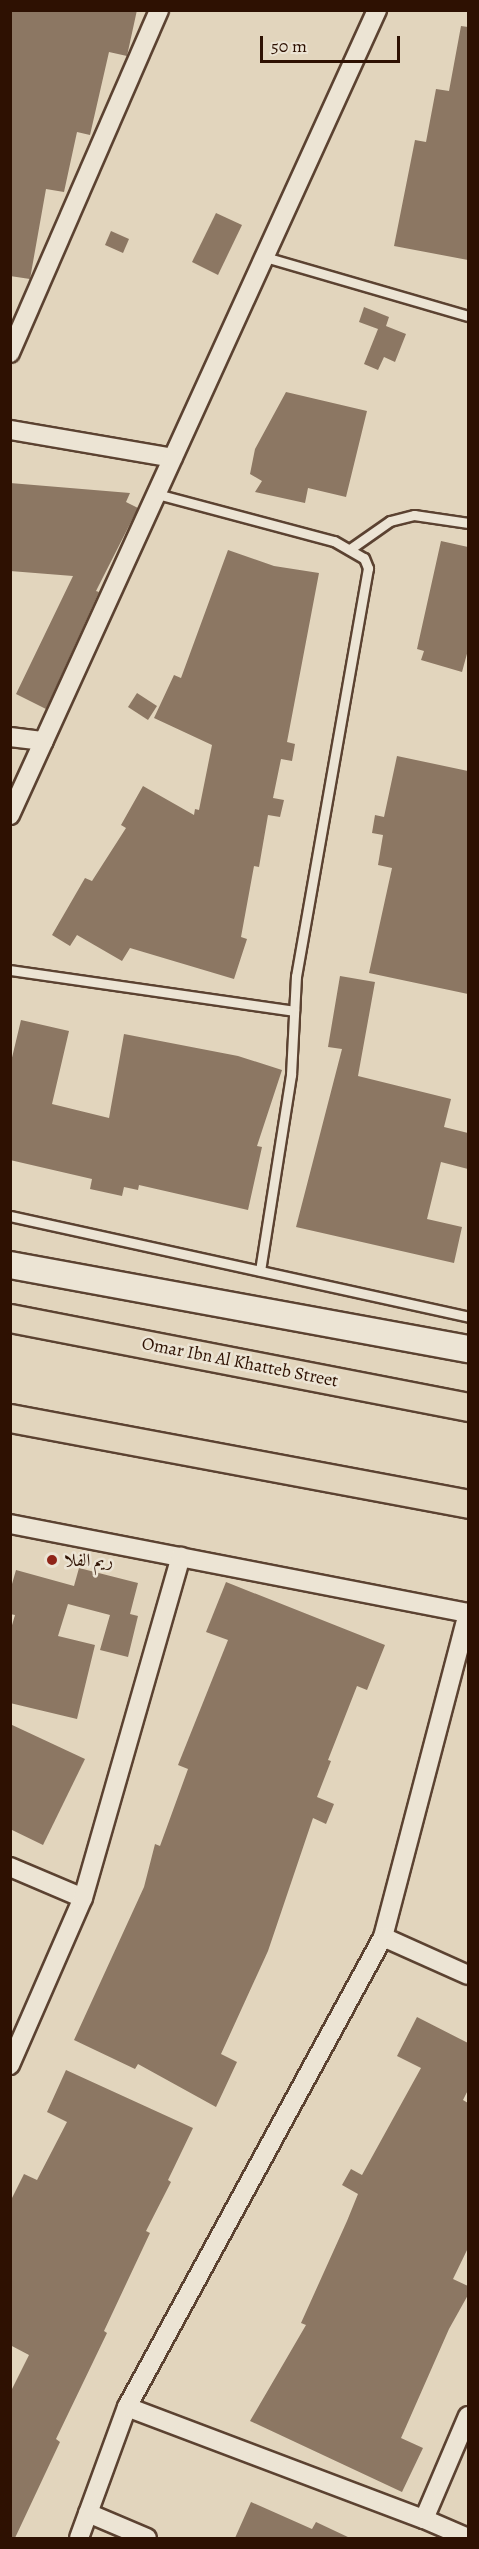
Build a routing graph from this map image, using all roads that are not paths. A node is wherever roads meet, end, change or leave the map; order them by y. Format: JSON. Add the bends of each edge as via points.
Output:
{"nodes":[{"id":1,"x":159,"y":10,"type":"edge"},
{"id":2,"x":377,"y":10,"type":"edge"},
{"id":3,"x":265,"y":256,"type":"junction"},
{"id":4,"x":468,"y":316,"type":"edge"},
{"id":5,"x":10,"y":353,"type":"edge"},
{"id":6,"x":10,"y":430,"type":"edge"},
{"id":7,"x":173,"y":458,"type":"junction"},
{"id":8,"x":157,"y":494,"type":"junction"},
{"id":9,"x":468,"y":524,"type":"edge"},
{"id":10,"x":350,"y":549,"type":"junction"},
{"id":11,"x":10,"y":737,"type":"edge"},
{"id":12,"x":44,"y":741,"type":"junction"},
{"id":13,"x":10,"y":815,"type":"edge"},
{"id":14,"x":10,"y":970,"type":"edge"},
{"id":15,"x":294,"y":1011,"type":"junction"},
{"id":16,"x":10,"y":1216,"type":"edge"},
{"id":17,"x":10,"y":1265,"type":"edge"},
{"id":18,"x":260,"y":1271,"type":"junction"},
{"id":19,"x":10,"y":1317,"type":"edge"},
{"id":20,"x":468,"y":1317,"type":"edge"},
{"id":21,"x":468,"y":1349,"type":"edge"},
{"id":22,"x":468,"y":1407,"type":"edge"},
{"id":23,"x":10,"y":1418,"type":"edge"},
{"id":24,"x":468,"y":1504,"type":"edge"},
{"id":25,"x":10,"y":1524,"type":"edge"},
{"id":26,"x":181,"y":1557,"type":"junction"},
{"id":27,"x":468,"y":1613,"type":"edge"},
{"id":28,"x":10,"y":1867,"type":"edge"},
{"id":29,"x":83,"y":1898,"type":"junction"},
{"id":30,"x":383,"y":1937,"type":"junction"},
{"id":31,"x":468,"y":1975,"type":"edge"},
{"id":32,"x":10,"y":2065,"type":"edge"},
{"id":33,"x":127,"y":2407,"type":"junction"},
{"id":34,"x":468,"y":2416,"type":"edge"},
{"id":35,"x":88,"y":2513,"type":"junction"},
{"id":36,"x":424,"y":2519,"type":"junction"},
{"id":37,"x":79,"y":2538,"type":"edge"},
{"id":38,"x":147,"y":2538,"type":"edge"},
{"id":39,"x":468,"y":2538,"type":"edge"}],
"edges":[{"from":1,"to":5,"type":"street"},
{"from":2,"to":3,"type":"street"},
{"from":3,"to":4,"type":"lane"},
{"from":3,"to":7,"type":"street"},
{"from":6,"to":7,"type":"street"},
{"from":7,"to":8,"type":"street"},
{"from":8,"to":10,"type":"lane","via":[[334,541]]},
{"from":8,"to":12,"type":"street"},
{"from":9,"to":10,"type":"lane","via":[[414,515],[390,521]]},
{"from":10,"to":15,"type":"lane","via":[[364,558],[368,568],[296,976]]},
{"from":11,"to":12,"type":"street"},
{"from":12,"to":13,"type":"street"},
{"from":14,"to":15,"type":"lane"},
{"from":15,"to":18,"type":"lane","via":[[291,1075]]},
{"from":16,"to":18,"type":"lane"},
{"from":17,"to":21,"type":"street"},
{"from":18,"to":20,"type":"lane"},
{"from":19,"to":22,"type":"main road","name":"Omar Ibn Al Khatteb Street"},
{"from":23,"to":24,"type":"main road"},
{"from":25,"to":26,"type":"street"},
{"from":26,"to":27,"type":"street"},
{"from":26,"to":29,"type":"street"},
{"from":27,"to":30,"type":"street"},
{"from":28,"to":29,"type":"street"},
{"from":29,"to":32,"type":"street"},
{"from":30,"to":31,"type":"street"},
{"from":30,"to":33,"type":"street"},
{"from":33,"to":35,"type":"street"},
{"from":33,"to":36,"type":"street"},
{"from":34,"to":36,"type":"street"},
{"from":35,"to":37,"type":"street"},
{"from":35,"to":38,"type":"street"},
{"from":36,"to":39,"type":"street"}]}
